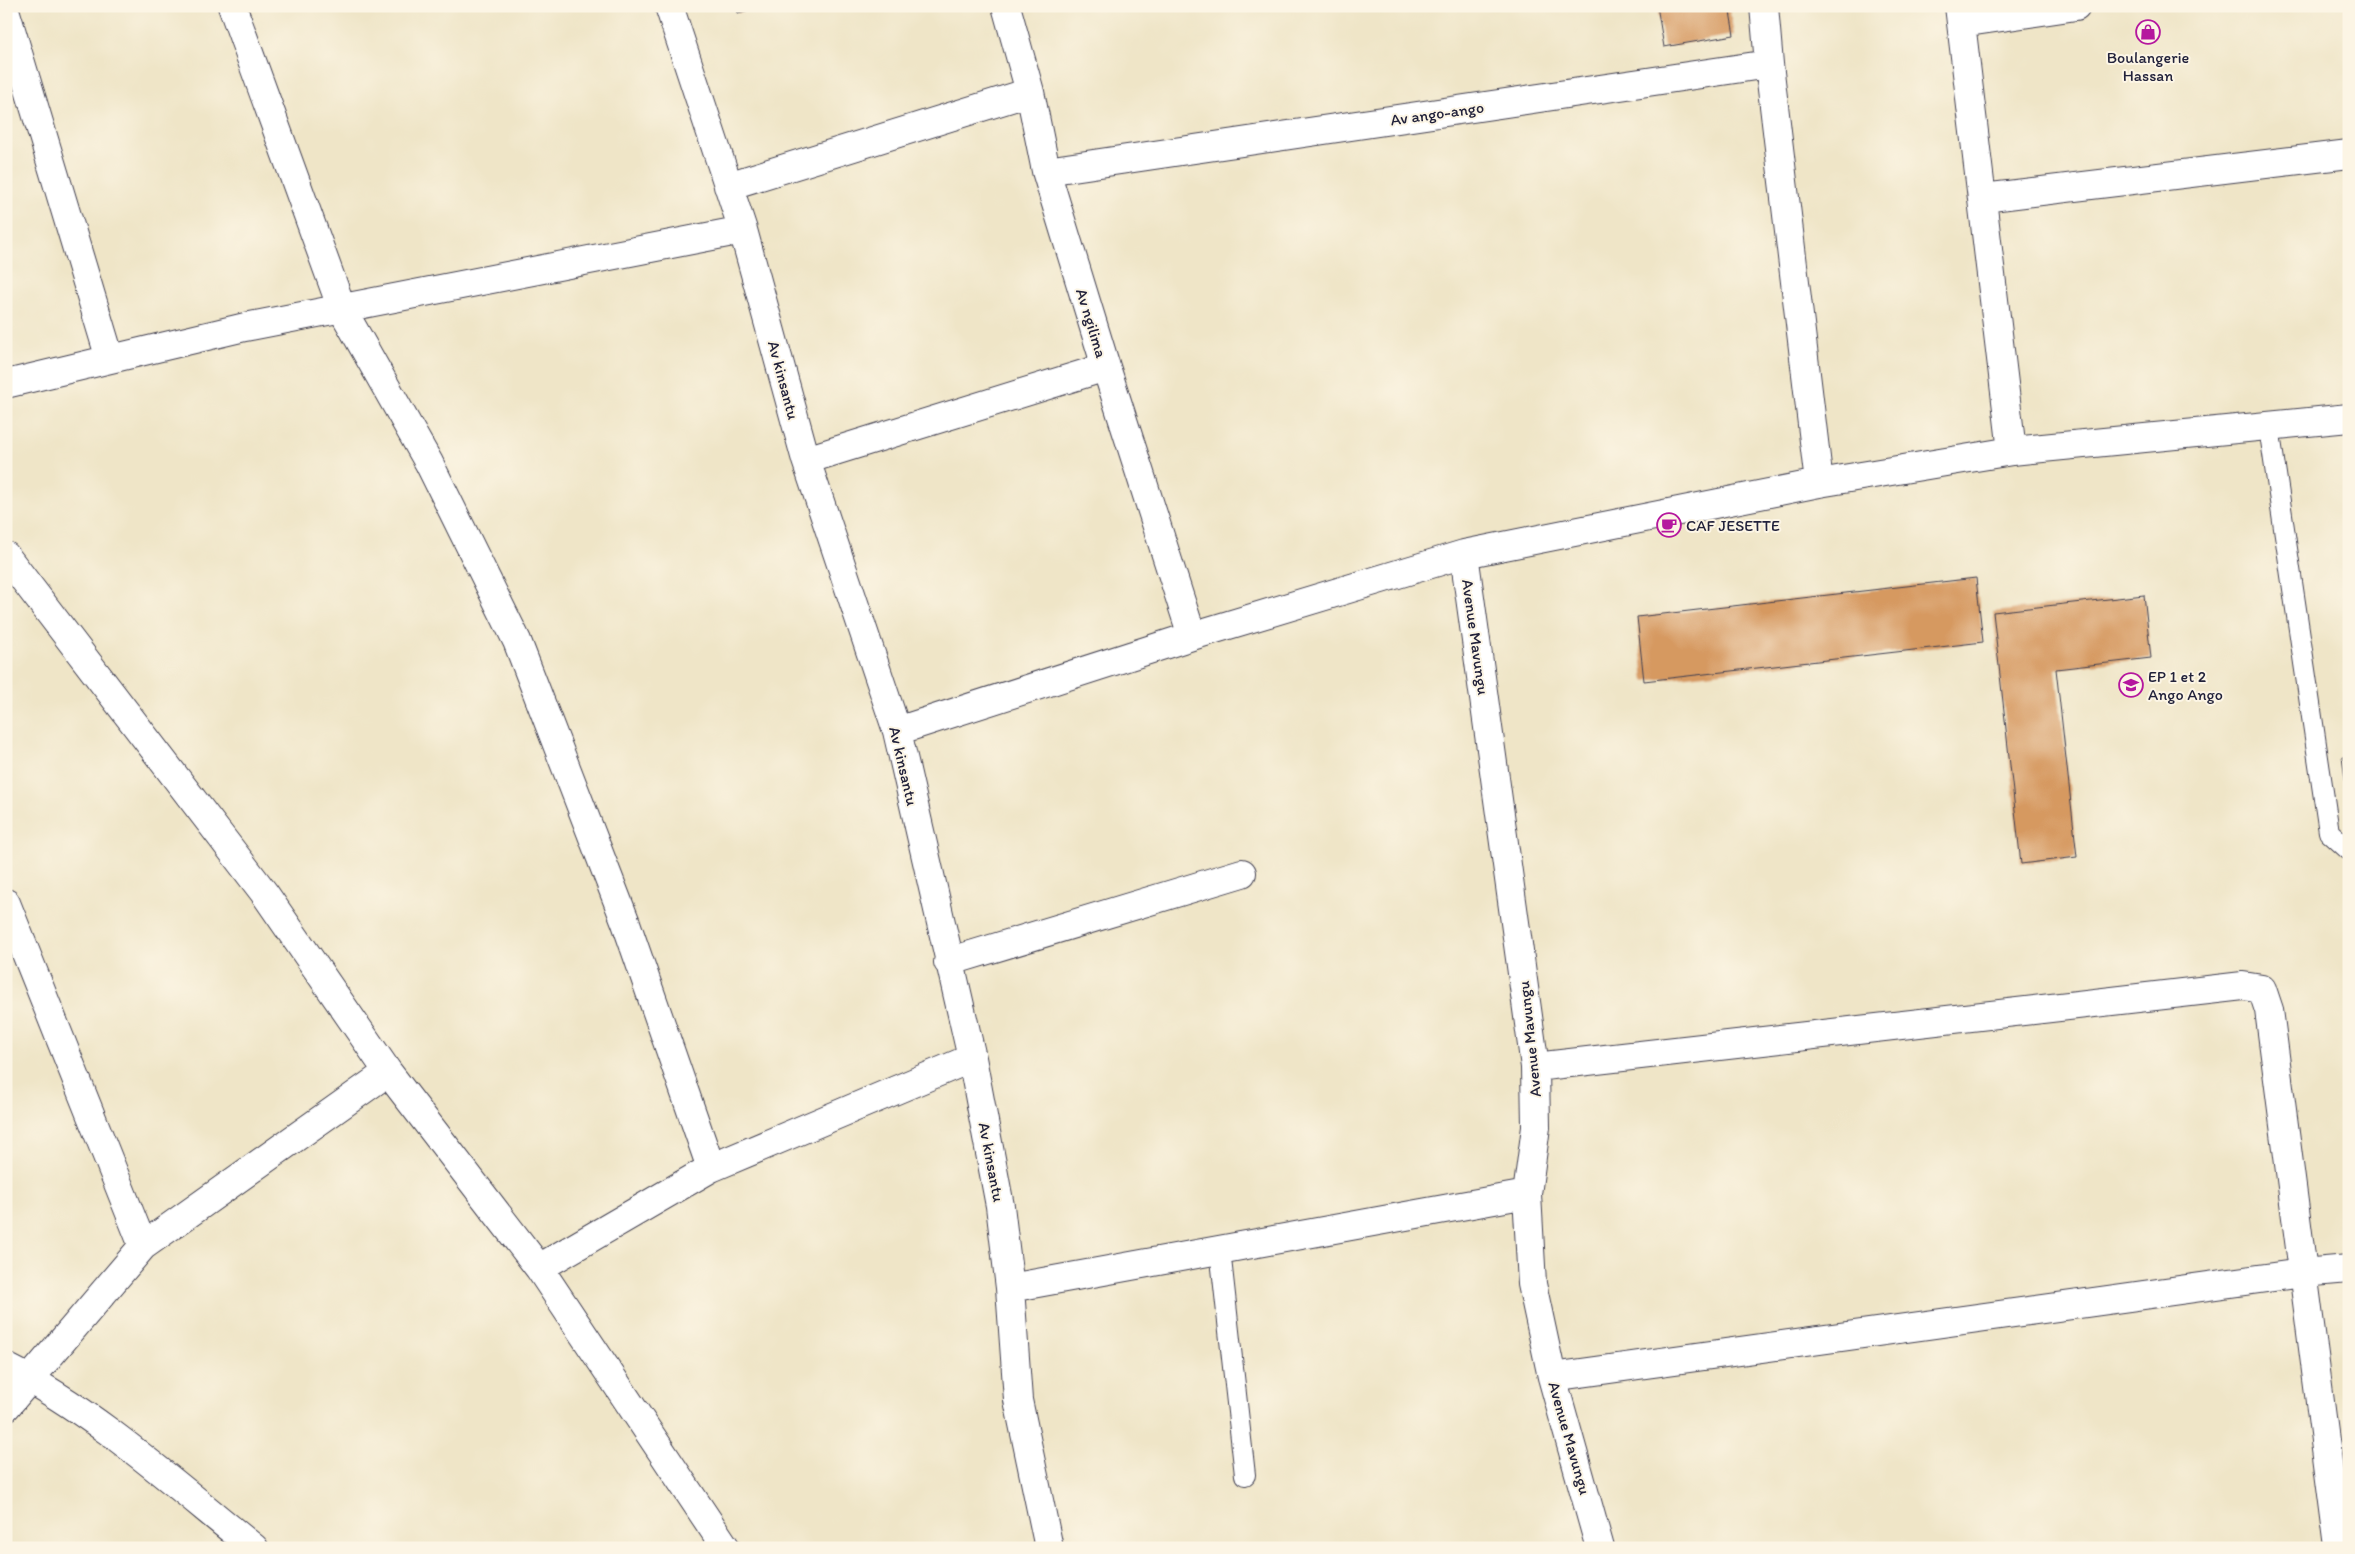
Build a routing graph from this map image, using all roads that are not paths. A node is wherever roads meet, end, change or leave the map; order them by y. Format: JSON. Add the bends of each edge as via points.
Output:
{"nodes":[{"id":1,"x":232,"y":6,"type":"edge"},
{"id":2,"x":669,"y":6,"type":"edge"},
{"id":3,"x":1006,"y":6,"type":"edge"},
{"id":4,"x":1764,"y":6,"type":"edge"},
{"id":5,"x":2076,"y":6,"type":"edge"},
{"id":6,"x":6,"y":13,"type":"edge"},
{"id":7,"x":1960,"y":15,"type":"edge"},
{"id":8,"x":1770,"y":64,"type":"junction"},
{"id":9,"x":1030,"y":92,"type":"junction"},
{"id":10,"x":2349,"y":154,"type":"edge"},
{"id":11,"x":1046,"y":170,"type":"junction"},
{"id":12,"x":728,"y":186,"type":"junction"},
{"id":13,"x":1983,"y":198,"type":"junction"},
{"id":14,"x":744,"y":230,"type":"junction"},
{"id":15,"x":342,"y":308,"type":"junction"},
{"id":16,"x":110,"y":359,"type":"junction"},
{"id":17,"x":1106,"y":367,"type":"junction"},
{"id":18,"x":6,"y":384,"type":"edge"},
{"id":19,"x":2349,"y":418,"type":"edge"},
{"id":20,"x":2269,"y":428,"type":"junction"},
{"id":21,"x":2012,"y":451,"type":"junction"},
{"id":22,"x":806,"y":460,"type":"junction"},
{"id":23,"x":1819,"y":483,"type":"junction"},
{"id":24,"x":1464,"y":554,"type":"junction"},
{"id":25,"x":6,"y":556,"type":"edge"},
{"id":26,"x":1192,"y":636,"type":"junction"},
{"id":27,"x":897,"y":731,"type":"junction"},
{"id":28,"x":2349,"y":850,"type":"edge"},
{"id":29,"x":1242,"y":873,"type":"dead end"},
{"id":30,"x":6,"y":902,"type":"edge"},
{"id":31,"x":948,"y":962,"type":"junction"},
{"id":32,"x":972,"y":1058,"type":"junction"},
{"id":33,"x":1535,"y":1067,"type":"junction"},
{"id":34,"x":388,"y":1072,"type":"junction"},
{"id":35,"x":711,"y":1168,"type":"junction"},
{"id":36,"x":1527,"y":1194,"type":"junction"},
{"id":37,"x":143,"y":1246,"type":"junction"},
{"id":38,"x":1220,"y":1250,"type":"junction"},
{"id":39,"x":539,"y":1268,"type":"junction"},
{"id":40,"x":2349,"y":1269,"type":"edge"},
{"id":41,"x":2302,"y":1273,"type":"junction"},
{"id":42,"x":1010,"y":1288,"type":"junction"},
{"id":43,"x":18,"y":1373,"type":"edge"},
{"id":44,"x":1552,"y":1377,"type":"junction"},
{"id":45,"x":6,"y":1407,"type":"edge"},
{"id":46,"x":1245,"y":1475,"type":"dead end"},
{"id":47,"x":236,"y":1542,"type":"edge"},
{"id":48,"x":726,"y":1548,"type":"edge"},
{"id":49,"x":1049,"y":1548,"type":"edge"},
{"id":50,"x":1600,"y":1548,"type":"edge"},
{"id":51,"x":2339,"y":1548,"type":"edge"}],
"edges":[{"from":1,"to":15,"type":"street"},
{"from":2,"to":12,"type":"street","name":"Av kinsantu"},
{"from":3,"to":9,"type":"street","name":"Av ngilima"},
{"from":4,"to":8,"type":"street"},
{"from":5,"to":7,"type":"street"},
{"from":6,"to":16,"type":"street"},
{"from":7,"to":13,"type":"street"},
{"from":8,"to":11,"type":"street","name":"Av ango-ango"},
{"from":8,"to":23,"type":"street"},
{"from":9,"to":11,"type":"street","name":"Av ngilima"},
{"from":9,"to":12,"type":"street"},
{"from":10,"to":13,"type":"street"},
{"from":11,"to":17,"type":"street","name":"Av ngilima"},
{"from":12,"to":14,"type":"street","name":"Av kinsantu"},
{"from":13,"to":21,"type":"street"},
{"from":14,"to":15,"type":"street"},
{"from":14,"to":22,"type":"street","name":"Av kinsantu"},
{"from":15,"to":16,"type":"street"},
{"from":15,"to":35,"type":"street","via":[[430,463],[517,641],[626,923]]},
{"from":16,"to":18,"type":"street"},
{"from":17,"to":22,"type":"street"},
{"from":17,"to":26,"type":"street","name":"Av ngilima"},
{"from":19,"to":20,"type":"street"},
{"from":20,"to":21,"type":"street"},
{"from":20,"to":28,"type":"lane","via":[[2329,832]]},
{"from":21,"to":23,"type":"street"},
{"from":22,"to":27,"type":"street","name":"Av kinsantu"},
{"from":23,"to":24,"type":"street"},
{"from":24,"to":26,"type":"street"},
{"from":24,"to":33,"type":"street","name":"Avenue Mavungu"},
{"from":25,"to":34,"type":"street","via":[[265,894]]},
{"from":26,"to":27,"type":"street"},
{"from":27,"to":31,"type":"street","name":"Av kinsantu"},
{"from":29,"to":31,"type":"street"},
{"from":30,"to":37,"type":"street"},
{"from":31,"to":32,"type":"street","name":"Av kinsantu"},
{"from":32,"to":35,"type":"street"},
{"from":32,"to":42,"type":"street","name":"Av kinsantu","via":[[1000,1206]]},
{"from":33,"to":36,"type":"street","name":"Avenue Mavungu","via":[[1536,1127]]},
{"from":33,"to":41,"type":"street","via":[[2243,986],[2262,989],[2269,1010]]},
{"from":34,"to":37,"type":"street"},
{"from":34,"to":39,"type":"street"},
{"from":35,"to":39,"type":"street"},
{"from":36,"to":38,"type":"street"},
{"from":36,"to":44,"type":"street","name":"Avenue Mavungu","via":[[1532,1284]]},
{"from":37,"to":43,"type":"street"},
{"from":38,"to":42,"type":"street"},
{"from":38,"to":46,"type":"lane"},
{"from":39,"to":48,"type":"street"},
{"from":40,"to":41,"type":"street"},
{"from":41,"to":44,"type":"street"},
{"from":41,"to":51,"type":"street"},
{"from":42,"to":49,"type":"street","name":"Av kinsantu","via":[[1018,1400]]},
{"from":43,"to":45,"type":"street"},
{"from":43,"to":47,"type":"street","via":[[99,1425]]},
{"from":44,"to":50,"type":"street","name":"Avenue Mavungu"}]}
